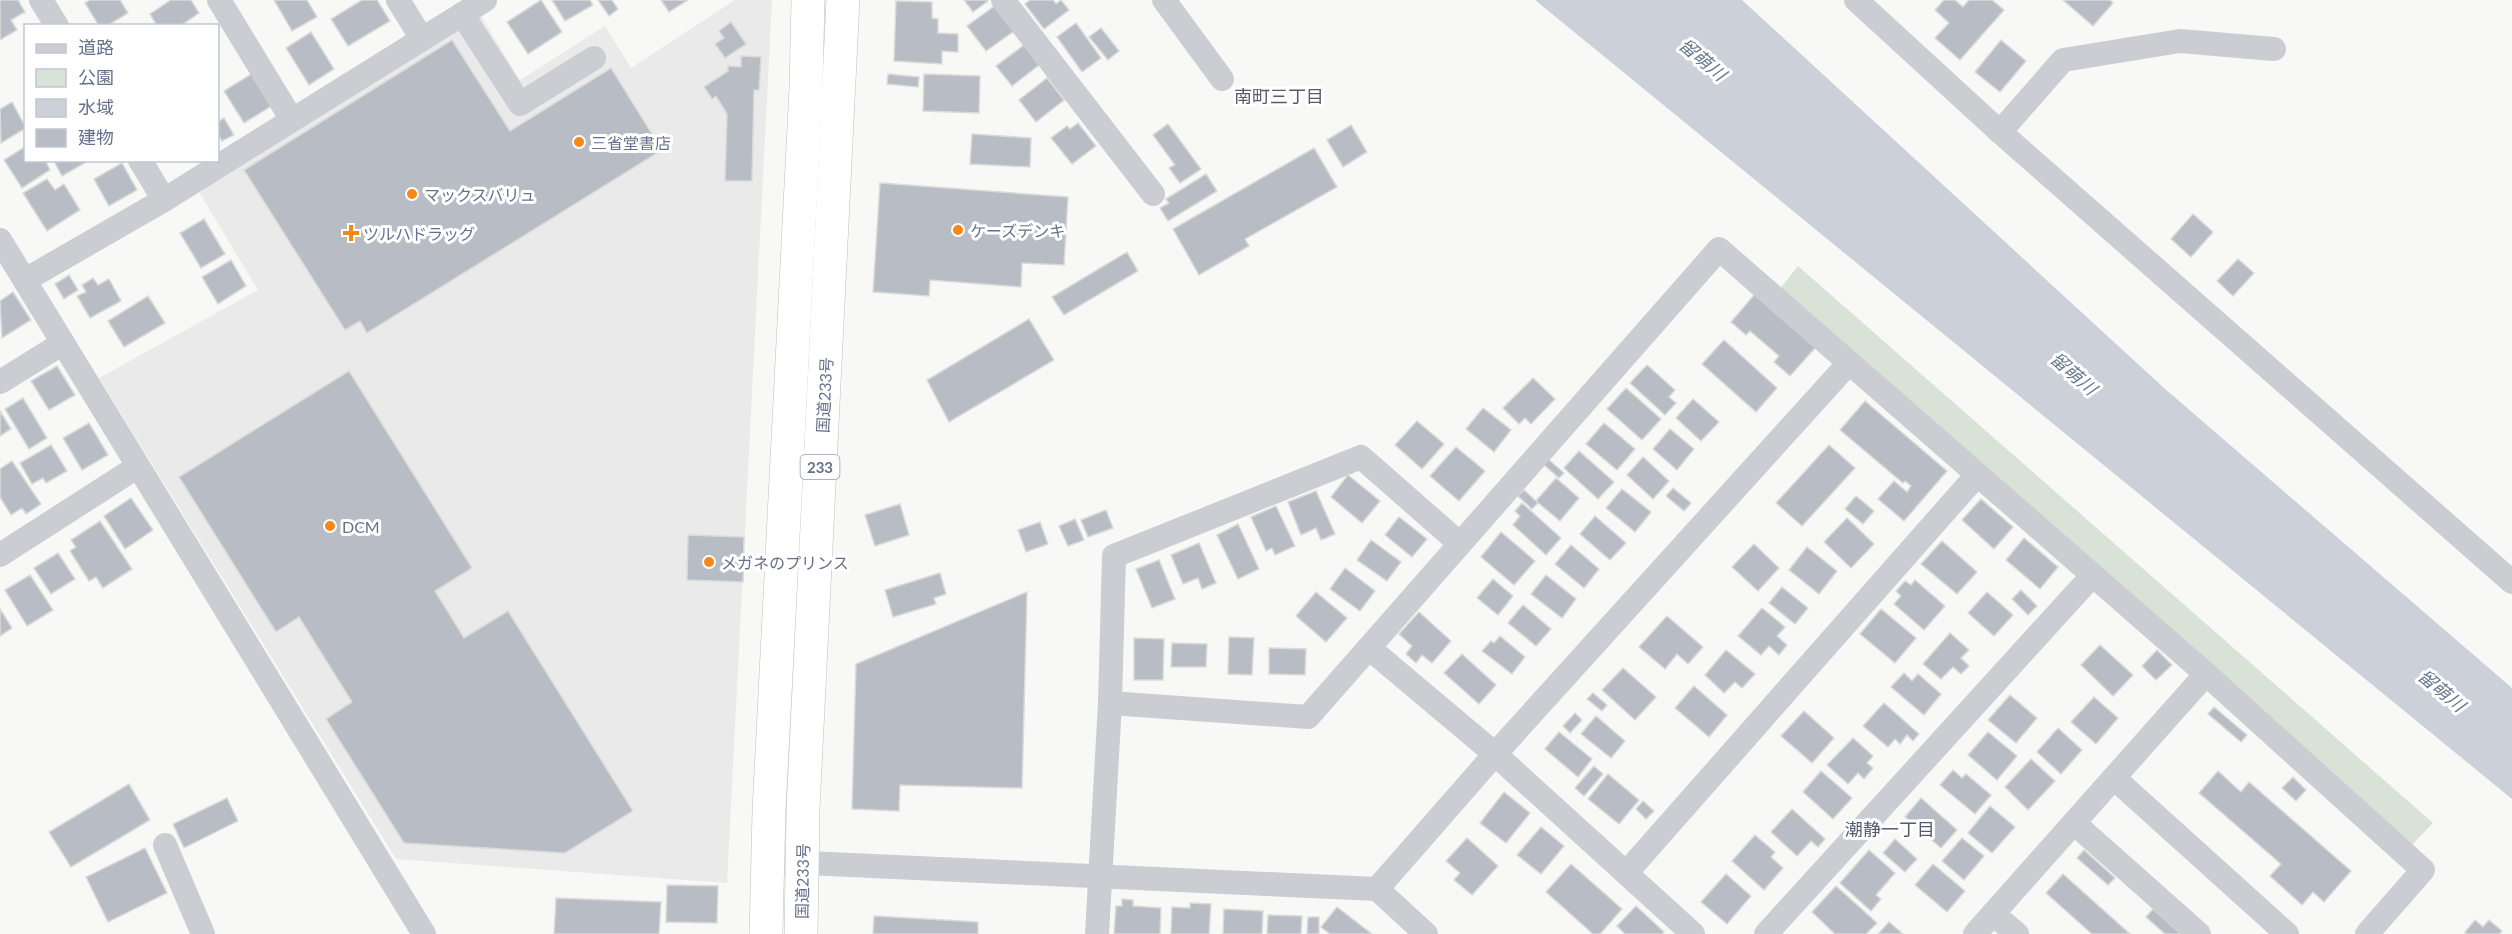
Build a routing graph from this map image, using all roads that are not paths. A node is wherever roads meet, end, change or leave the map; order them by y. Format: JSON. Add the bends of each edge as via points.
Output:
{"nodes":[{"id":1,"x":41,"y":0,"type":"edge"},
{"id":2,"x":219,"y":0,"type":"edge"},
{"id":3,"x":398,"y":0,"type":"edge"},
{"id":4,"x":486,"y":0,"type":"edge"},
{"id":5,"x":808,"y":0,"type":"edge"},
{"id":6,"x":843,"y":0,"type":"edge"},
{"id":7,"x":1003,"y":0,"type":"edge"},
{"id":8,"x":1164,"y":0,"type":"edge"},
{"id":9,"x":1856,"y":0,"type":"edge"},
{"id":10,"x":462,"y":14,"type":"junction"},
{"id":11,"x":56,"y":24,"type":"edge"},
{"id":12,"x":422,"y":39,"type":"junction"},
{"id":13,"x":2274,"y":49,"type":"dead end"},
{"id":14,"x":594,"y":58,"type":"dead end"},
{"id":15,"x":1222,"y":79,"type":"dead end"},
{"id":16,"x":292,"y":120,"type":"junction"},
{"id":17,"x":2000,"y":132,"type":"junction"},
{"id":18,"x":141,"y":162,"type":"edge"},
{"id":19,"x":1154,"y":194,"type":"dead end"},
{"id":20,"x":164,"y":200,"type":"junction"},
{"id":21,"x":0,"y":240,"type":"edge"},
{"id":22,"x":25,"y":280,"type":"junction"},
{"id":23,"x":63,"y":343,"type":"junction"},
{"id":24,"x":1849,"y":363,"type":"junction"},
{"id":25,"x":0,"y":382,"type":"edge"},
{"id":26,"x":137,"y":466,"type":"junction"},
{"id":27,"x":1977,"y":475,"type":"junction"},
{"id":28,"x":1459,"y":543,"type":"junction"},
{"id":29,"x":0,"y":555,"type":"edge"},
{"id":30,"x":2092,"y":576,"type":"junction"},
{"id":31,"x":2512,"y":582,"type":"edge"},
{"id":32,"x":1369,"y":648,"type":"junction"},
{"id":33,"x":2206,"y":674,"type":"junction"},
{"id":34,"x":1110,"y":704,"type":"junction"},
{"id":35,"x":1495,"y":754,"type":"junction"},
{"id":36,"x":2114,"y":778,"type":"junction"},
{"id":37,"x":2074,"y":823,"type":"junction"},
{"id":38,"x":165,"y":845,"type":"dead end"},
{"id":39,"x":768,"y":860,"type":"junction"},
{"id":40,"x":802,"y":864,"type":"junction"},
{"id":41,"x":1627,"y":872,"type":"junction"},
{"id":42,"x":1099,"y":876,"type":"junction"},
{"id":43,"x":1377,"y":890,"type":"junction"},
{"id":44,"x":1993,"y":914,"type":"junction"},
{"id":45,"x":203,"y":934,"type":"edge"},
{"id":46,"x":424,"y":934,"type":"edge"},
{"id":47,"x":766,"y":934,"type":"edge"},
{"id":48,"x":801,"y":934,"type":"edge"},
{"id":49,"x":1097,"y":934,"type":"edge"},
{"id":50,"x":1425,"y":934,"type":"edge"},
{"id":51,"x":1694,"y":934,"type":"edge"},
{"id":52,"x":1766,"y":934,"type":"edge"},
{"id":53,"x":1975,"y":934,"type":"edge"},
{"id":54,"x":2017,"y":934,"type":"edge"},
{"id":55,"x":2199,"y":934,"type":"edge"},
{"id":56,"x":2287,"y":934,"type":"edge"},
{"id":57,"x":2367,"y":934,"type":"edge"}],
"edges":[{"from":1,"to":11,"type":"street"},
{"from":2,"to":16,"type":"street"},
{"from":3,"to":12,"type":"street"},
{"from":4,"to":10,"type":"street"},
{"from":5,"to":39,"type":"highway","name":"国道233号","number":"233"},
{"from":6,"to":40,"type":"highway","name":"国道233号","number":"233"},
{"from":7,"to":19,"type":"street"},
{"from":8,"to":15,"type":"street"},
{"from":9,"to":17,"type":"street"},
{"from":10,"to":12,"type":"street"},
{"from":10,"to":14,"type":"street","via":[[520,104]]},
{"from":12,"to":16,"type":"street"},
{"from":13,"to":17,"type":"street","via":[[2180,41],[2063,60]]},
{"from":16,"to":20,"type":"street"},
{"from":17,"to":31,"type":"street"},
{"from":18,"to":20,"type":"street"},
{"from":20,"to":22,"type":"street"},
{"from":21,"to":22,"type":"street"},
{"from":22,"to":23,"type":"street"},
{"from":23,"to":25,"type":"street"},
{"from":23,"to":26,"type":"street"},
{"from":24,"to":27,"type":"street"},
{"from":24,"to":28,"type":"street","via":[[1719,249]]},
{"from":24,"to":35,"type":"street"},
{"from":26,"to":29,"type":"street"},
{"from":26,"to":46,"type":"street"},
{"from":27,"to":30,"type":"street"},
{"from":27,"to":41,"type":"street"},
{"from":28,"to":32,"type":"street"},
{"from":28,"to":34,"type":"street","via":[[1361,457],[1114,556]]},
{"from":30,"to":33,"type":"street"},
{"from":30,"to":52,"type":"street"},
{"from":32,"to":34,"type":"street","via":[[1308,717]]},
{"from":32,"to":35,"type":"street"},
{"from":33,"to":36,"type":"street"},
{"from":33,"to":57,"type":"street","via":[[2423,870]]},
{"from":34,"to":42,"type":"street"},
{"from":35,"to":41,"type":"street"},
{"from":35,"to":43,"type":"street"},
{"from":36,"to":37,"type":"street"},
{"from":36,"to":56,"type":"street"},
{"from":37,"to":44,"type":"street"},
{"from":37,"to":55,"type":"street"},
{"from":38,"to":45,"type":"street"},
{"from":39,"to":40,"type":"street"},
{"from":39,"to":47,"type":"highway","name":"国道233号","number":"233"},
{"from":40,"to":42,"type":"street"},
{"from":40,"to":48,"type":"highway","name":"国道233号","number":"233"},
{"from":41,"to":51,"type":"street"},
{"from":42,"to":43,"type":"street"},
{"from":42,"to":49,"type":"street"},
{"from":43,"to":50,"type":"street"},
{"from":44,"to":53,"type":"street"},
{"from":44,"to":54,"type":"street"}]}
